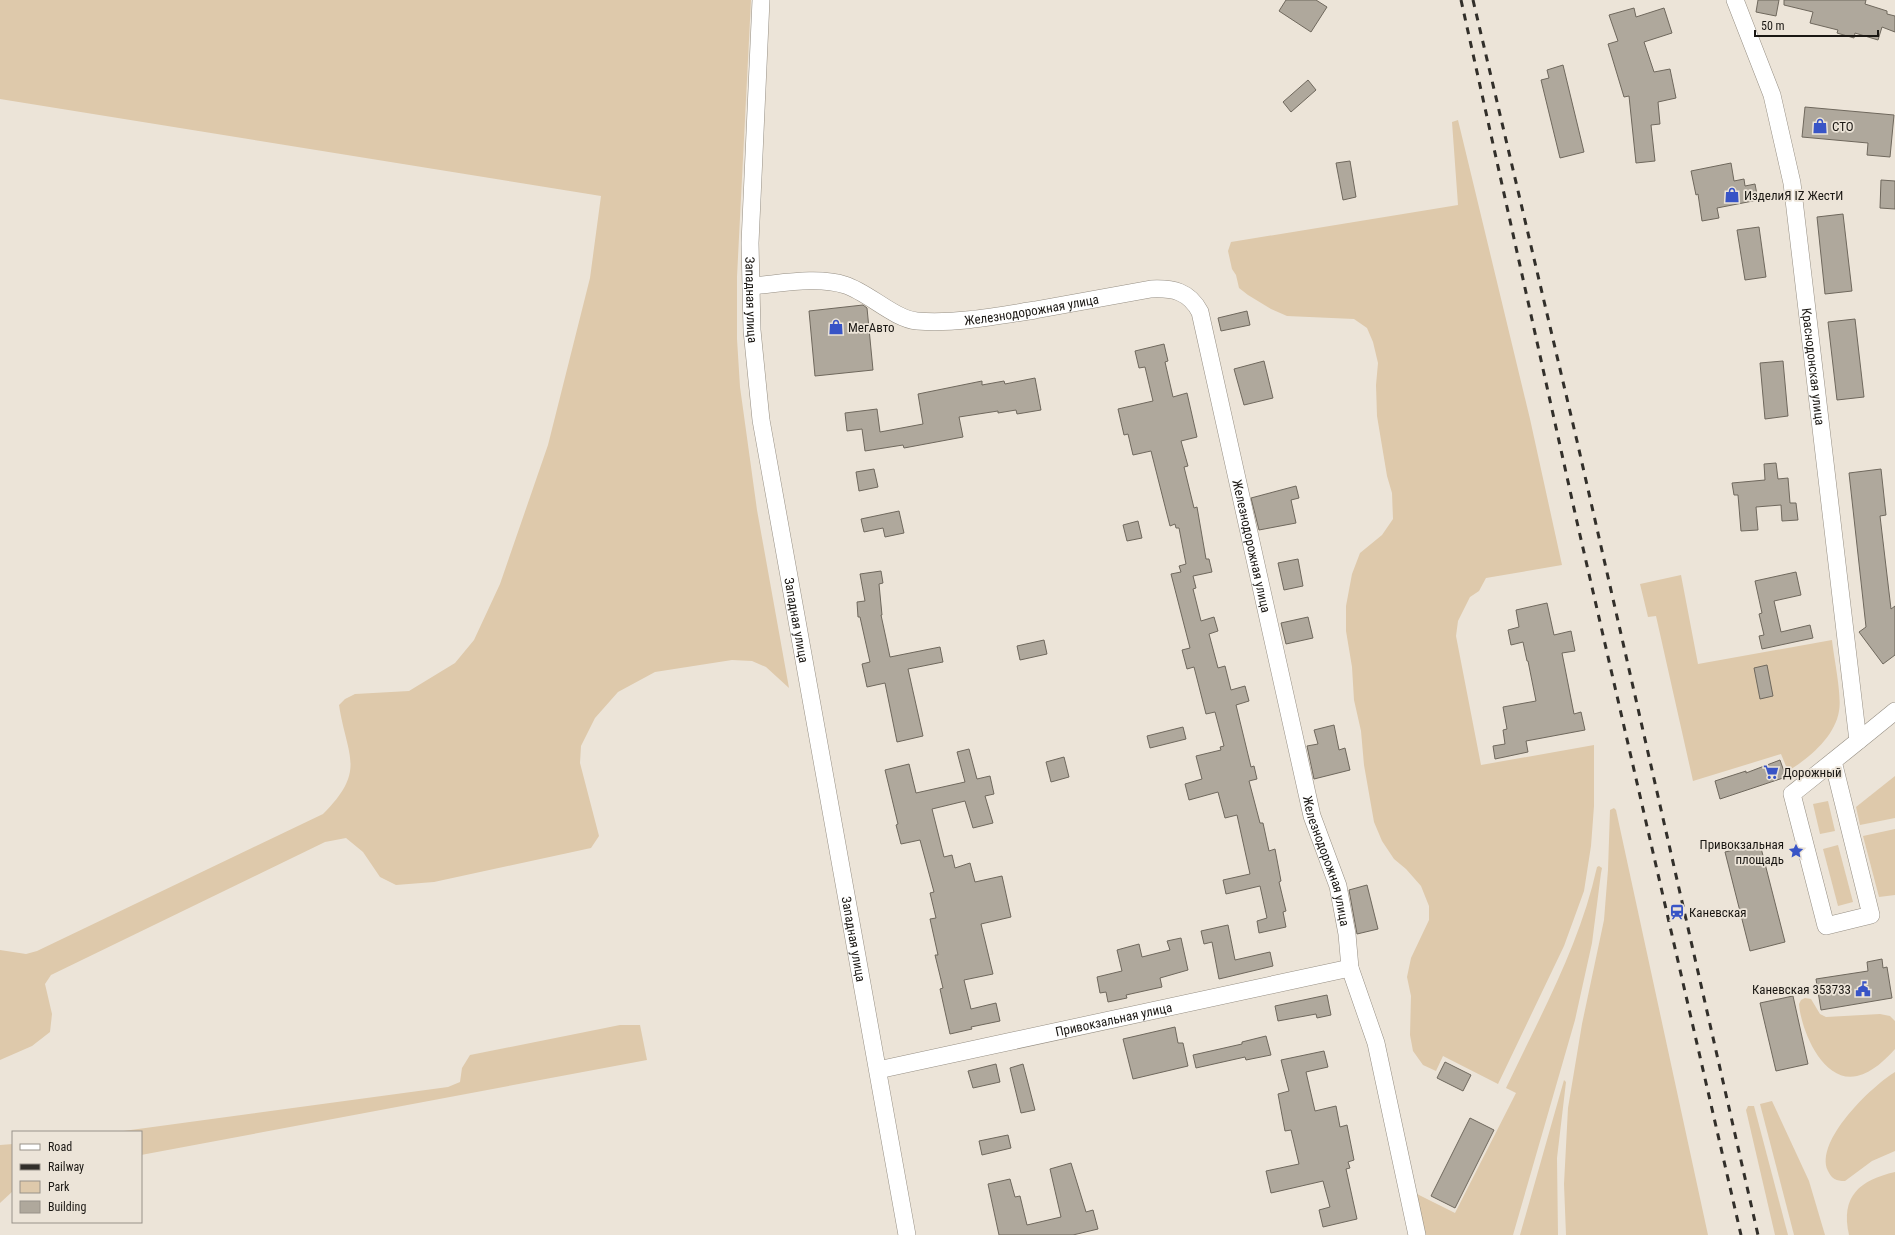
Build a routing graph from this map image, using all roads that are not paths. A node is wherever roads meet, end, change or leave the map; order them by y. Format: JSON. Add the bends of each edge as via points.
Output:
{"nodes":[{"id":1,"x":761,"y":0,"type":"edge"},
{"id":2,"x":1734,"y":0,"type":"edge"},
{"id":3,"x":751,"y":286,"type":"junction"},
{"id":4,"x":1895,"y":711,"type":"edge"},
{"id":5,"x":1858,"y":741,"type":"junction"},
{"id":6,"x":1833,"y":761,"type":"junction"},
{"id":7,"x":1350,"y":968,"type":"junction"},
{"id":8,"x":878,"y":1070,"type":"junction"},
{"id":9,"x":907,"y":1235,"type":"edge"},
{"id":10,"x":1417,"y":1235,"type":"edge"}],
"edges":[{"from":1,"to":3,"type":"street","name":"Западная улица","via":[[750,243]]},
{"from":2,"to":5,"type":"street","name":"Краснодонская улица","via":[[1772,95],[1792,183]]},
{"from":3,"to":7,"type":"street","name":"Железнодорожная улица","via":[[818,281],[844,285],[903,317],[916,321],[990,318],[1151,289],[1176,289],[1194,302],[1200,312],[1312,816],[1338,886]]},
{"from":3,"to":8,"type":"street","name":"Западная улица","via":[[752,330],[761,420]]},
{"from":4,"to":5,"type":"street"},
{"from":5,"to":6,"type":"street"},
{"from":6,"to":6,"type":"street","via":[[1792,794],[1826,926],[1871,915]]},
{"from":7,"to":8,"type":"street","name":"Привокзальная улица"},
{"from":7,"to":10,"type":"street","name":"Железнодорожная улица","via":[[1376,1044]]},
{"from":8,"to":9,"type":"street","name":"Западная улица"}]}
